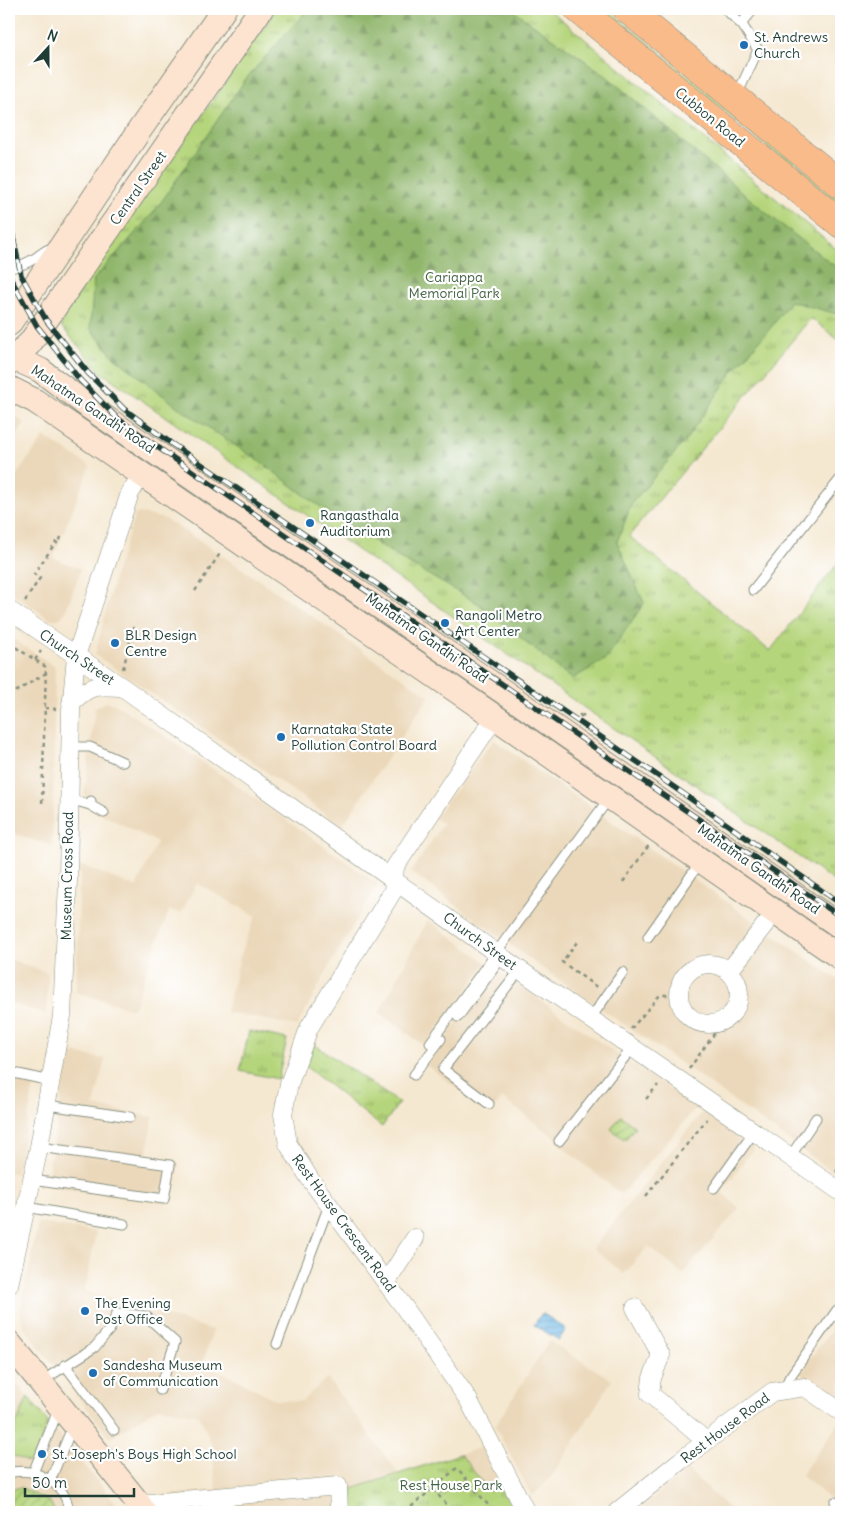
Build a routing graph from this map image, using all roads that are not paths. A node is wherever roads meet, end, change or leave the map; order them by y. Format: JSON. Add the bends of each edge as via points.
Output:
{"nodes":[{"id":1,"x":224,"y":9,"type":"edge"},
{"id":2,"x":261,"y":9,"type":"edge"},
{"id":3,"x":578,"y":9,"type":"edge"},
{"id":4,"x":628,"y":9,"type":"edge"},
{"id":5,"x":725,"y":9,"type":"edge"},
{"id":6,"x":754,"y":9,"type":"edge"},
{"id":7,"x":741,"y":24,"type":"junction"},
{"id":8,"x":172,"y":83,"type":"junction"},
{"id":9,"x":735,"y":99,"type":"junction"},
{"id":10,"x":198,"y":101,"type":"junction"},
{"id":11,"x":841,"y":186,"type":"edge"},
{"id":12,"x":840,"y":221,"type":"edge"},
{"id":13,"x":60,"y":248,"type":"junction"},
{"id":14,"x":9,"y":268,"type":"edge"},
{"id":15,"x":9,"y":324,"type":"edge"},
{"id":16,"x":11,"y":359,"type":"edge"},
{"id":17,"x":9,"y":388,"type":"edge"},
{"id":18,"x":142,"y":474,"type":"junction"},
{"id":19,"x":841,"y":478,"type":"edge"},
{"id":20,"x":753,"y":590,"type":"dead end"},
{"id":21,"x":16,"y":607,"type":"edge"},
{"id":22,"x":76,"y":656,"type":"junction"},
{"id":23,"x":122,"y":680,"type":"junction"},
{"id":24,"x":65,"y":706,"type":"junction"},
{"id":25,"x":495,"y":717,"type":"junction"},
{"id":26,"x":71,"y":747,"type":"junction"},
{"id":27,"x":122,"y":762,"type":"dead end"},
{"id":28,"x":610,"y":797,"type":"junction"},
{"id":29,"x":69,"y":799,"type":"junction"},
{"id":30,"x":104,"y":813,"type":"dead end"},
{"id":31,"x":702,"y":860,"type":"junction"},
{"id":32,"x":394,"y":880,"type":"junction"},
{"id":33,"x":766,"y":924,"type":"dead end"},
{"id":34,"x":841,"y":926,"type":"edge"},
{"id":35,"x":648,"y":936,"type":"dead end"},
{"id":36,"x":500,"y":955,"type":"junction"},
{"id":37,"x":841,"y":958,"type":"edge"},
{"id":38,"x":520,"y":970,"type":"junction"},
{"id":39,"x":623,"y":972,"type":"dead end"},
{"id":40,"x":729,"y":972,"type":"junction"},
{"id":41,"x":591,"y":1018,"type":"junction"},
{"id":42,"x":629,"y":1041,"type":"junction"},
{"id":43,"x":430,"y":1043,"type":"dead end"},
{"id":44,"x":9,"y":1072,"type":"edge"},
{"id":45,"x":414,"y":1075,"type":"dead end"},
{"id":46,"x":51,"y":1081,"type":"junction"},
{"id":47,"x":47,"y":1104,"type":"junction"},
{"id":48,"x":489,"y":1104,"type":"dead end"},
{"id":49,"x":130,"y":1117,"type":"dead end"},
{"id":50,"x":816,"y":1118,"type":"dead end"},
{"id":51,"x":754,"y":1132,"type":"junction"},
{"id":52,"x":559,"y":1141,"type":"dead end"},
{"id":53,"x":39,"y":1147,"type":"junction"},
{"id":54,"x":790,"y":1157,"type":"junction"},
{"id":55,"x":32,"y":1180,"type":"junction"},
{"id":56,"x":714,"y":1188,"type":"dead end"},
{"id":57,"x":841,"y":1192,"type":"edge"},
{"id":58,"x":329,"y":1205,"type":"junction"},
{"id":59,"x":26,"y":1207,"type":"junction"},
{"id":60,"x":124,"y":1224,"type":"dead end"},
{"id":61,"x":15,"y":1230,"type":"edge"},
{"id":62,"x":415,"y":1238,"type":"dead end"},
{"id":63,"x":386,"y":1283,"type":"junction"},
{"id":64,"x":9,"y":1285,"type":"edge"},
{"id":65,"x":635,"y":1308,"type":"dead end"},
{"id":66,"x":837,"y":1310,"type":"dead end"},
{"id":67,"x":9,"y":1342,"type":"edge"},
{"id":68,"x":277,"y":1344,"type":"dead end"},
{"id":69,"x":65,"y":1365,"type":"junction"},
{"id":70,"x":41,"y":1382,"type":"junction"},
{"id":71,"x":785,"y":1389,"type":"junction"},
{"id":72,"x":160,"y":1390,"type":"dead end"},
{"id":73,"x":841,"y":1412,"type":"edge"},
{"id":74,"x":67,"y":1414,"type":"junction"},
{"id":75,"x":114,"y":1430,"type":"dead end"},
{"id":76,"x":706,"y":1441,"type":"junction"},
{"id":77,"x":9,"y":1473,"type":"edge"},
{"id":78,"x":32,"y":1473,"type":"junction"},
{"id":79,"x":50,"y":1481,"type":"junction"},
{"id":80,"x":141,"y":1508,"type":"edge"},
{"id":81,"x":68,"y":1512,"type":"edge"},
{"id":82,"x":339,"y":1512,"type":"edge"},
{"id":83,"x":526,"y":1512,"type":"edge"},
{"id":84,"x":617,"y":1512,"type":"edge"}],
"edges":[{"from":1,"to":8,"type":"main road"},
{"from":2,"to":10,"type":"main road","name":"Central Street"},
{"from":3,"to":12,"type":"main road","name":"Cubbon Road"},
{"from":4,"to":9,"type":"main road"},
{"from":5,"to":7,"type":"lane"},
{"from":6,"to":7,"type":"lane"},
{"from":7,"to":9,"type":"lane","via":[[758,50]]},
{"from":8,"to":10,"type":"main road"},
{"from":8,"to":13,"type":"main road"},
{"from":9,"to":11,"type":"main road"},
{"from":10,"to":16,"type":"main road","name":"Central Street","via":[[30,342]]},
{"from":13,"to":14,"type":"lane","via":[[48,248],[32,260]]},
{"from":13,"to":15,"type":"main road"},
{"from":16,"to":34,"type":"main road","name":"Mahatma Gandhi Road","via":[[40,370]]},
{"from":17,"to":18,"type":"main road","name":"Mahatma Gandhi Road","via":[[35,401]]},
{"from":18,"to":22,"type":"street","name":"Museum Cross Road","via":[[130,493]]},
{"from":18,"to":25,"type":"main road","name":"Mahatma Gandhi Road"},
{"from":19,"to":20,"type":"lane"},
{"from":21,"to":22,"type":"street","name":"Church Street"},
{"from":22,"to":23,"type":"street","name":"Church Street"},
{"from":22,"to":24,"type":"street","name":"Museum Cross Road"},
{"from":23,"to":24,"type":"street","name":"Church Street","via":[[91,687]]},
{"from":23,"to":32,"type":"street","name":"Church Street"},
{"from":24,"to":26,"type":"street","name":"Museum Cross Road"},
{"from":25,"to":28,"type":"main road","name":"Mahatma Gandhi Road"},
{"from":25,"to":32,"type":"street","name":"Rest House Crescent Road","via":[[395,867]]},
{"from":26,"to":27,"type":"lane","via":[[90,747],[100,755]]},
{"from":26,"to":29,"type":"street","name":"Museum Cross Road"},
{"from":28,"to":31,"type":"main road","name":"Mahatma Gandhi Road"},
{"from":28,"to":36,"type":"lane"},
{"from":29,"to":30,"type":"lane","via":[[90,803]]},
{"from":29,"to":46,"type":"street","name":"Museum Cross Road","via":[[64,997]]},
{"from":31,"to":35,"type":"lane"},
{"from":31,"to":37,"type":"main road","name":"Mahatma Gandhi Road"},
{"from":32,"to":36,"type":"street","name":"Church Street"},
{"from":32,"to":58,"type":"street","name":"Rest House Crescent Road","via":[[393,891],[309,1028],[289,1084],[283,1114],[288,1144]]},
{"from":33,"to":40,"type":"street"},
{"from":36,"to":38,"type":"street","name":"Church Street"},
{"from":36,"to":43,"type":"lane"},
{"from":36,"to":45,"type":"lane"},
{"from":38,"to":41,"type":"street","name":"Church Street"},
{"from":38,"to":48,"type":"lane","via":[[443,1069]]},
{"from":39,"to":41,"type":"lane"},
{"from":40,"to":40,"type":"street","via":[[735,977],[740,997],[731,1016],[715,1024],[692,1020],[685,1013],[679,995],[684,977],[690,970],[708,964],[718,965]]},
{"from":41,"to":42,"type":"street","name":"Church Street"},
{"from":42,"to":51,"type":"street","name":"Church Street"},
{"from":42,"to":52,"type":"lane"},
{"from":44,"to":46,"type":"lane"},
{"from":46,"to":47,"type":"street","name":"Museum Cross Road"},
{"from":47,"to":49,"type":"lane"},
{"from":47,"to":53,"type":"street","name":"Museum Cross Road"},
{"from":50,"to":54,"type":"lane"},
{"from":51,"to":54,"type":"street","name":"Church Street"},
{"from":51,"to":56,"type":"lane"},
{"from":53,"to":55,"type":"street","name":"Museum Cross Road"},
{"from":53,"to":55,"type":"lane","via":[[170,1165],[164,1199]]},
{"from":54,"to":57,"type":"street","name":"Church Street"},
{"from":55,"to":59,"type":"street","name":"Museum Cross Road"},
{"from":58,"to":63,"type":"street","name":"Rest House Crescent Road"},
{"from":58,"to":68,"type":"lane"},
{"from":59,"to":60,"type":"lane"},
{"from":59,"to":61,"type":"street","name":"Museum Cross Road"},
{"from":61,"to":64,"type":"street","name":"Museum Cross Road"},
{"from":62,"to":63,"type":"street"},
{"from":63,"to":83,"type":"street","name":"Rest House Crescent Road","via":[[468,1399]]},
{"from":65,"to":76,"type":"street","via":[[660,1355],[650,1394]]},
{"from":66,"to":71,"type":"lane","via":[[789,1378]]},
{"from":67,"to":70,"type":"main road"},
{"from":69,"to":70,"type":"lane"},
{"from":69,"to":72,"type":"lane","via":[[95,1347],[110,1330],[117,1313],[146,1316],[175,1342]]},
{"from":69,"to":75,"type":"lane"},
{"from":70,"to":74,"type":"main road"},
{"from":71,"to":73,"type":"street","name":"Rest House Road","via":[[805,1387]]},
{"from":71,"to":76,"type":"street","name":"Rest House Road","via":[[772,1392]]},
{"from":74,"to":78,"type":"lane"},
{"from":74,"to":79,"type":"lane"},
{"from":74,"to":80,"type":"main road"},
{"from":76,"to":84,"type":"street","name":"Rest House Road"},
{"from":77,"to":78,"type":"lane","via":[[22,1470]]},
{"from":78,"to":79,"type":"lane"},
{"from":79,"to":81,"type":"lane","via":[[64,1494]]},
{"from":80,"to":82,"type":"street","via":[[338,1486]]}]}
